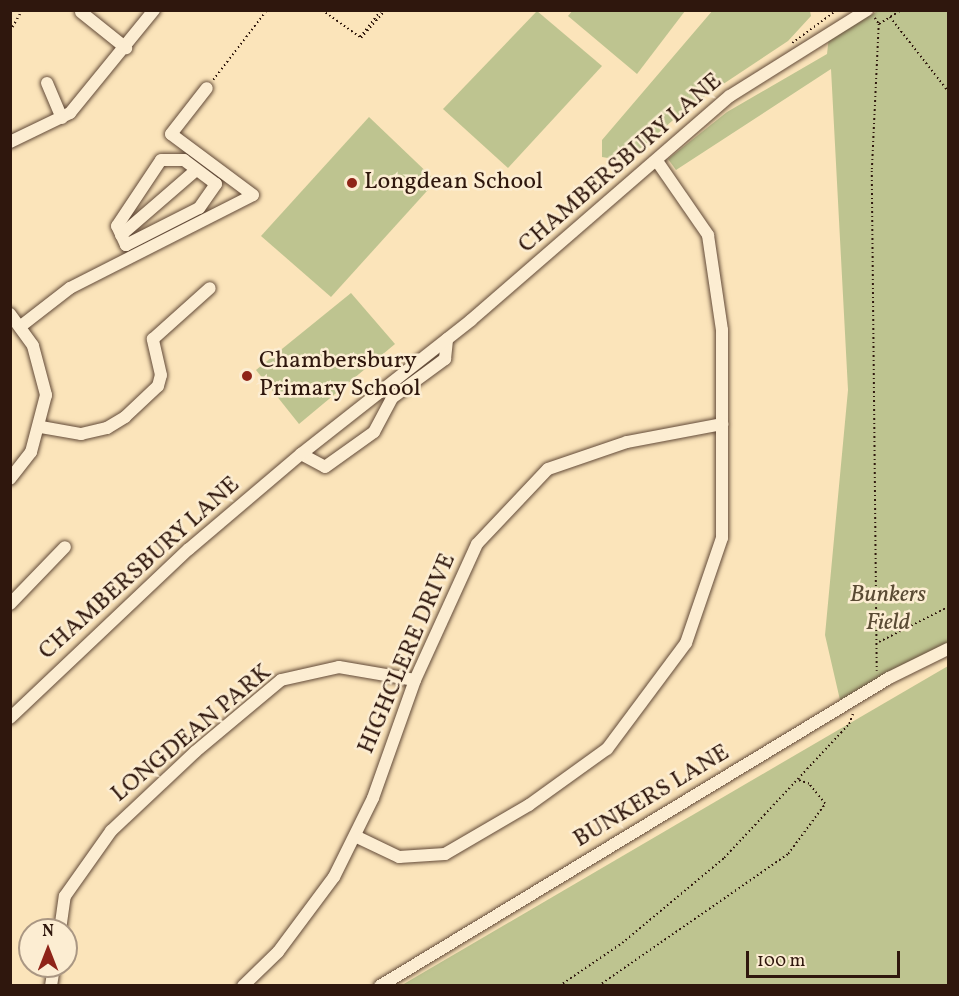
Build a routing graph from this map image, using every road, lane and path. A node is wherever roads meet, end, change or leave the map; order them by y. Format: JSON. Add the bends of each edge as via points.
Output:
{"nodes":[{"id":1,"x":22,"y":10,"type":"edge"},
{"id":2,"x":154,"y":10,"type":"edge"},
{"id":3,"x":267,"y":10,"type":"edge"},
{"id":4,"x":322,"y":10,"type":"edge"},
{"id":5,"x":381,"y":10,"type":"edge"},
{"id":6,"x":385,"y":10,"type":"edge"},
{"id":7,"x":901,"y":10,"type":"edge"},
{"id":8,"x":81,"y":12,"type":"edge"},
{"id":9,"x":870,"y":14,"type":"edge"},
{"id":10,"x":890,"y":17,"type":"junction"},
{"id":11,"x":879,"y":24,"type":"junction"},
{"id":12,"x":10,"y":32,"type":"edge"},
{"id":13,"x":360,"y":37,"type":"junction"},
{"id":14,"x":126,"y":48,"type":"junction"},
{"id":15,"x":47,"y":83,"type":"dead end"},
{"id":16,"x":207,"y":88,"type":"joint"},
{"id":17,"x":948,"y":91,"type":"edge"},
{"id":18,"x":62,"y":118,"type":"junction"},
{"id":19,"x":10,"y":142,"type":"edge"},
{"id":20,"x":205,"y":159,"type":"junction"},
{"id":21,"x":183,"y":160,"type":"junction"},
{"id":22,"x":657,"y":161,"type":"junction"},
{"id":23,"x":196,"y":170,"type":"junction"},
{"id":24,"x":123,"y":240,"type":"junction"},
{"id":25,"x":123,"y":261,"type":"junction"},
{"id":26,"x":210,"y":288,"type":"dead end"},
{"id":27,"x":10,"y":314,"type":"edge"},
{"id":28,"x":21,"y":326,"type":"junction"},
{"id":29,"x":447,"y":339,"type":"junction"},
{"id":30,"x":722,"y":424,"type":"junction"},
{"id":31,"x":41,"y":427,"type":"junction"},
{"id":32,"x":301,"y":454,"type":"junction"},
{"id":33,"x":10,"y":479,"type":"edge"},
{"id":34,"x":65,"y":547,"type":"dead end"},
{"id":35,"x":10,"y":604,"type":"edge"},
{"id":36,"x":948,"y":607,"type":"edge"},
{"id":37,"x":878,"y":642,"type":"junction"},
{"id":38,"x":948,"y":649,"type":"edge"},
{"id":39,"x":415,"y":680,"type":"junction"},
{"id":40,"x":876,"y":686,"type":"junction"},
{"id":41,"x":851,"y":700,"type":"junction"},
{"id":42,"x":10,"y":718,"type":"edge"},
{"id":43,"x":797,"y":780,"type":"junction"},
{"id":44,"x":355,"y":836,"type":"junction"},
{"id":45,"x":62,"y":918,"type":"edge"},
{"id":46,"x":243,"y":986,"type":"edge"},
{"id":47,"x":380,"y":986,"type":"edge"},
{"id":48,"x":559,"y":986,"type":"edge"},
{"id":49,"x":598,"y":986,"type":"edge"}],
"edges":[{"from":1,"to":12,"type":"path"},
{"from":2,"to":14,"type":"street"},
{"from":3,"to":16,"type":"path"},
{"from":4,"to":13,"type":"path"},
{"from":5,"to":13,"type":"path"},
{"from":6,"to":13,"type":"path","via":[[370,32]]},
{"from":7,"to":10,"type":"path"},
{"from":8,"to":14,"type":"street"},
{"from":9,"to":11,"type":"path"},
{"from":9,"to":22,"type":"street","name":"CHAMBERSBURY LANE","via":[[831,31],[729,96]]},
{"from":10,"to":11,"type":"path"},
{"from":10,"to":17,"type":"path"},
{"from":11,"to":37,"type":"path","via":[[872,171],[874,602]]},
{"from":14,"to":18,"type":"street"},
{"from":15,"to":18,"type":"street"},
{"from":16,"to":20,"type":"street","via":[[171,134]]},
{"from":18,"to":19,"type":"street"},
{"from":20,"to":21,"type":"street"},
{"from":20,"to":25,"type":"street","via":[[253,195]]},
{"from":21,"to":23,"type":"street"},
{"from":21,"to":24,"type":"street","via":[[160,160],[117,226]]},
{"from":22,"to":29,"type":"street","name":"CHAMBERSBURY LANE"},
{"from":22,"to":30,"type":"street","via":[[708,235],[722,330]]},
{"from":23,"to":24,"type":"street"},
{"from":23,"to":24,"type":"street","via":[[216,184],[199,208]]},
{"from":24,"to":25,"type":"street"},
{"from":25,"to":28,"type":"street","via":[[70,288]]},
{"from":26,"to":31,"type":"street","via":[[153,339],[160,375],[149,398],[107,428],[81,434]]},
{"from":27,"to":28,"type":"street"},
{"from":28,"to":31,"type":"street","via":[[41,368],[46,395]]},
{"from":29,"to":32,"type":"street","name":"CHAMBERSBURY LANE"},
{"from":29,"to":32,"type":"street","name":"CHAMBERSBURY LANE","via":[[445,359],[392,398],[374,432],[325,467]]},
{"from":30,"to":39,"type":"street","name":"HIGHCLERE DRIVE","via":[[627,442],[548,469],[477,544]]},
{"from":30,"to":44,"type":"street","via":[[722,538],[686,643],[607,749],[528,805],[445,854],[399,857]]},
{"from":31,"to":33,"type":"street","via":[[32,452]]},
{"from":32,"to":42,"type":"street","name":"CHAMBERSBURY LANE","via":[[181,556]]},
{"from":34,"to":35,"type":"street"},
{"from":36,"to":37,"type":"path"},
{"from":37,"to":40,"type":"path"},
{"from":38,"to":40,"type":"street","name":"BUNKERS LANE"},
{"from":39,"to":44,"type":"street","name":"HIGHCLERE DRIVE"},
{"from":39,"to":45,"type":"street","name":"LONGDEAN PARK","via":[[339,667],[281,680],[195,752],[111,831],[65,896]]},
{"from":40,"to":41,"type":"street","name":"BUNKERS LANE"},
{"from":41,"to":43,"type":"path","via":[[854,711],[849,724]]},
{"from":41,"to":47,"type":"street","name":"BUNKERS LANE"},
{"from":43,"to":48,"type":"path","via":[[724,858],[622,943]]},
{"from":43,"to":49,"type":"path","via":[[809,784],[825,804],[788,854]]},
{"from":44,"to":46,"type":"street","name":"HIGHCLERE DRIVE","via":[[334,877],[278,952]]}]}
